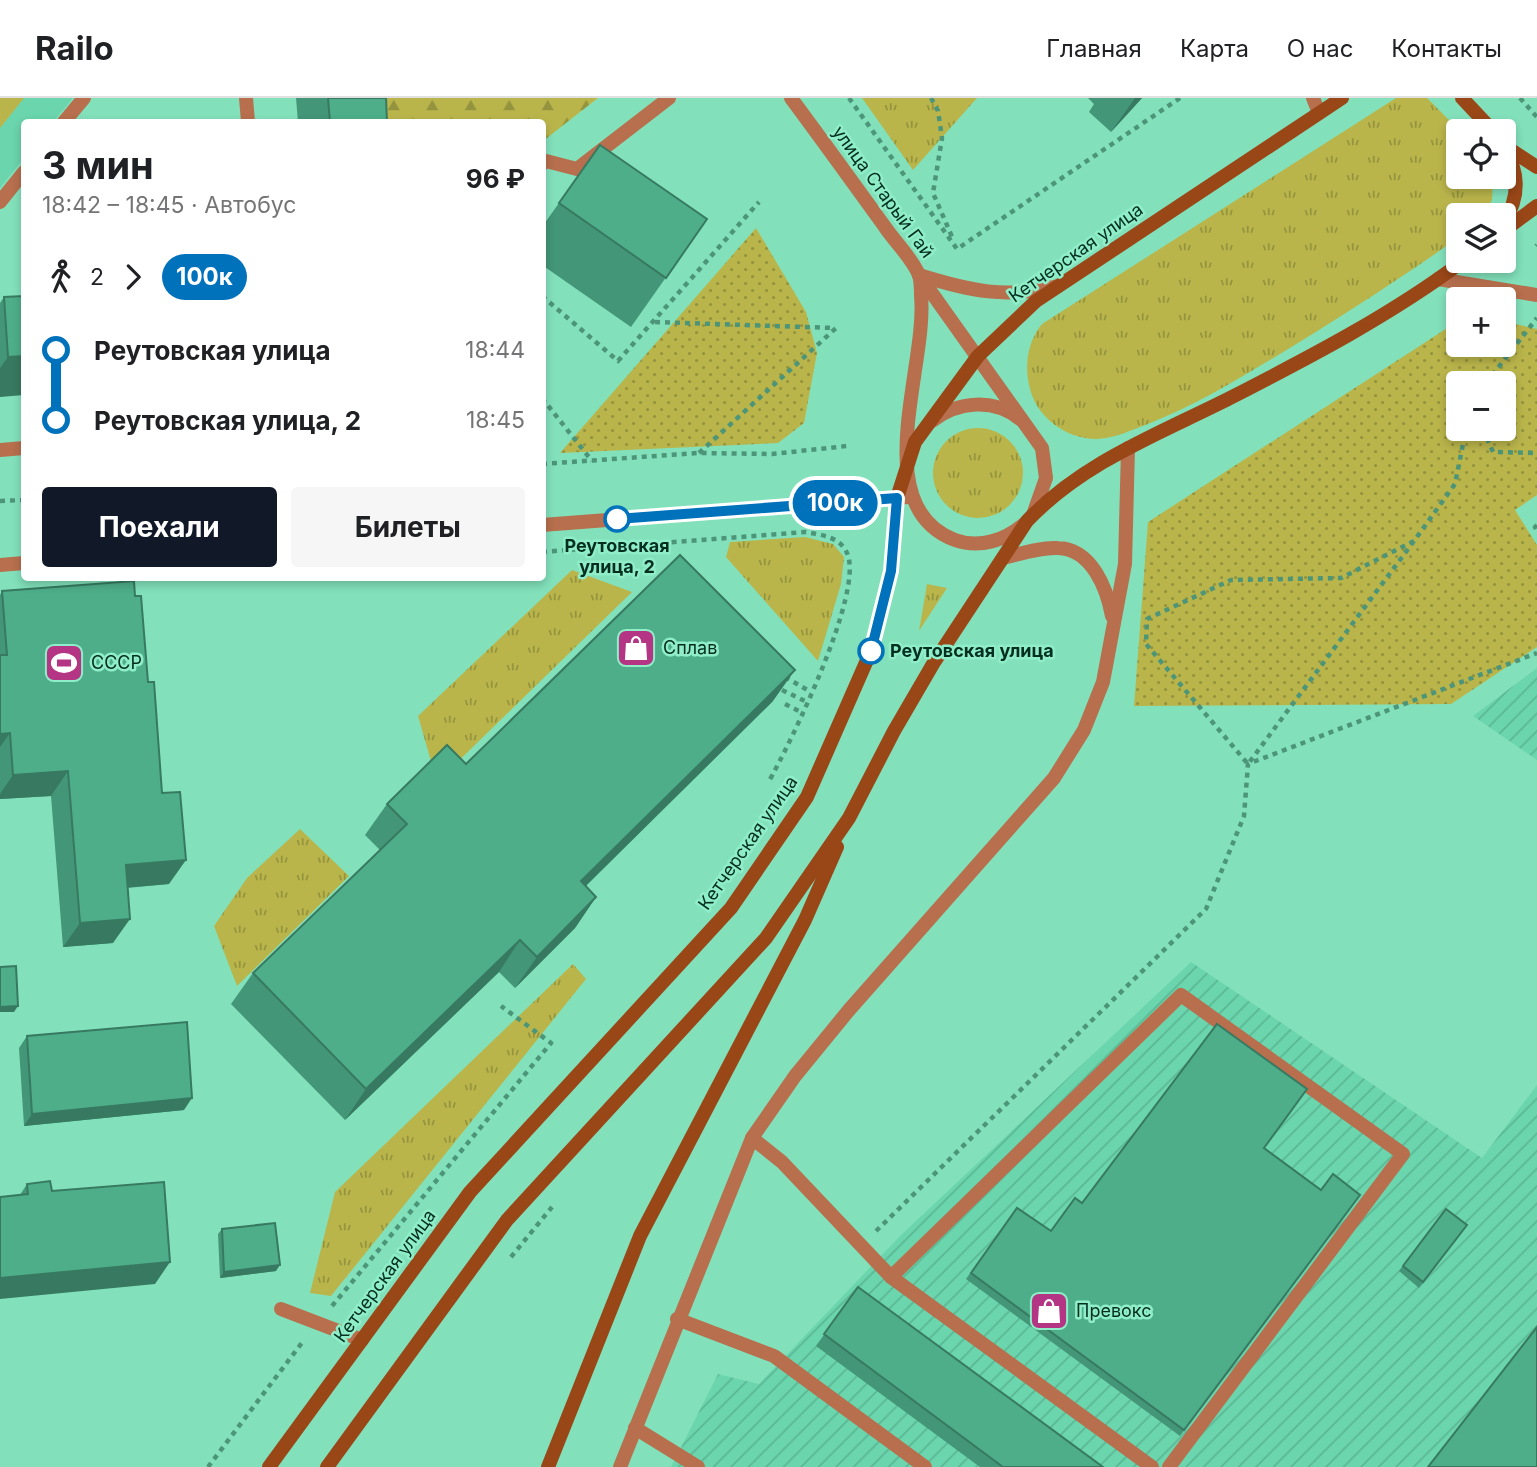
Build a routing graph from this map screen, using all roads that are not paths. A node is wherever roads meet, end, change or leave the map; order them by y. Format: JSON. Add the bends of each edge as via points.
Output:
{"nodes":[{"id":1,"x":84,"y":98,"type":"edge"},
{"id":2,"x":246,"y":98,"type":"edge"},
{"id":3,"x":669,"y":98,"type":"edge"},
{"id":4,"x":792,"y":98,"type":"edge"},
{"id":5,"x":1313,"y":98,"type":"edge"},
{"id":6,"x":1342,"y":98,"type":"edge"},
{"id":7,"x":1462,"y":98,"type":"edge"},
{"id":8,"x":1319,"y":113,"type":"junction"},
{"id":9,"x":66,"y":119,"type":"edge"},
{"id":10,"x":248,"y":119,"type":"edge"},
{"id":11,"x":1482,"y":119,"type":"edge"},
{"id":12,"x":1516,"y":155,"type":"edge"},
{"id":13,"x":546,"y":161,"type":"edge"},
{"id":14,"x":1537,"y":167,"type":"edge"},
{"id":15,"x":21,"y":176,"type":"edge"},
{"id":16,"x":1516,"y":181,"type":"edge"},
{"id":17,"x":0,"y":202,"type":"edge"},
{"id":18,"x":1512,"y":203,"type":"edge"},
{"id":19,"x":1537,"y":206,"type":"edge"},
{"id":20,"x":1516,"y":221,"type":"edge"},
{"id":21,"x":1446,"y":273,"type":"edge"},
{"id":22,"x":919,"y":275,"type":"junction"},
{"id":23,"x":1438,"y":279,"type":"junction"},
{"id":24,"x":1060,"y":285,"type":"junction"},
{"id":25,"x":1537,"y":295,"type":"edge"},
{"id":26,"x":978,"y":356,"type":"junction"},
{"id":27,"x":925,"y":427,"type":"junction"},
{"id":28,"x":1035,"y":435,"type":"junction"},
{"id":29,"x":21,"y":447,"type":"edge"},
{"id":30,"x":1128,"y":448,"type":"junction"},
{"id":31,"x":0,"y":450,"type":"edge"},
{"id":32,"x":908,"y":461,"type":"junction"},
{"id":33,"x":904,"y":498,"type":"junction"},
{"id":34,"x":1027,"y":521,"type":"junction"},
{"id":35,"x":546,"y":525,"type":"edge"},
{"id":36,"x":1003,"y":558,"type":"junction"},
{"id":37,"x":21,"y":563,"type":"edge"},
{"id":38,"x":0,"y":565,"type":"edge"},
{"id":39,"x":1114,"y":624,"type":"junction"},
{"id":40,"x":849,"y":818,"type":"junction"},
{"id":41,"x":752,"y":1138,"type":"junction"},
{"id":42,"x":891,"y":1277,"type":"junction"},
{"id":43,"x":281,"y":1309,"type":"dead end"},
{"id":44,"x":677,"y":1319,"type":"junction"},
{"id":45,"x":362,"y":1340,"type":"junction"},
{"id":46,"x":635,"y":1428,"type":"junction"},
{"id":47,"x":269,"y":1467,"type":"edge"},
{"id":48,"x":327,"y":1467,"type":"edge"},
{"id":49,"x":548,"y":1467,"type":"edge"},
{"id":50,"x":620,"y":1467,"type":"edge"},
{"id":51,"x":698,"y":1467,"type":"edge"},
{"id":52,"x":925,"y":1467,"type":"edge"},
{"id":53,"x":1152,"y":1467,"type":"edge"},
{"id":54,"x":1169,"y":1467,"type":"edge"}],
"edges":[{"from":1,"to":9,"type":"street"},
{"from":2,"to":10,"type":"street"},
{"from":3,"to":13,"type":"street","via":[[577,169]]},
{"from":4,"to":22,"type":"street","name":"улица Старый Гай"},
{"from":5,"to":8,"type":"street"},
{"from":6,"to":8,"type":"main road","name":"Кетчерская улица"},
{"from":7,"to":11,"type":"main road"},
{"from":8,"to":24,"type":"main road","name":"Кетчерская улица"},
{"from":12,"to":14,"type":"main road"},
{"from":15,"to":17,"type":"street"},
{"from":16,"to":18,"type":"main road"},
{"from":19,"to":20,"type":"main road"},
{"from":21,"to":23,"type":"main road"},
{"from":22,"to":24,"type":"street","via":[[960,288],[1004,294]]},
{"from":22,"to":26,"type":"street","name":"улица Старый Гай"},
{"from":22,"to":32,"type":"street","name":"улица Старый Гай","via":[[922,330]]},
{"from":23,"to":25,"type":"street"},
{"from":23,"to":30,"type":"main road","via":[[1381,317]]},
{"from":24,"to":26,"type":"main road","name":"Кетчерская улица","via":[[1011,322]]},
{"from":26,"to":27,"type":"main road","name":"Кетчерская улица"},
{"from":26,"to":28,"type":"street","name":"улица Старый Гай"},
{"from":27,"to":28,"type":"street","via":[[958,407],[988,405],[1015,415]]},
{"from":27,"to":32,"type":"main road","name":"Кетчерская улица"},
{"from":28,"to":34,"type":"street","name":"улица Старый Гай","via":[[1046,463],[1046,478],[1039,505]]},
{"from":29,"to":31,"type":"street"},
{"from":30,"to":34,"type":"main road","via":[[1074,479]]},
{"from":30,"to":39,"type":"street","via":[[1125,564]]},
{"from":32,"to":33,"type":"main road","name":"Кетчерская улица"},
{"from":33,"to":34,"type":"street","via":[[940,533],[957,541],[993,541]]},
{"from":33,"to":35,"type":"street"},
{"from":33,"to":45,"type":"main road","name":"Кетчерская улица","via":[[871,651],[807,797],[731,908],[470,1192]]},
{"from":34,"to":36,"type":"main road"},
{"from":36,"to":39,"type":"street","via":[[1058,548],[1071,551],[1087,561],[1101,579]]},
{"from":36,"to":40,"type":"main road","via":[[900,719]]},
{"from":37,"to":38,"type":"street"},
{"from":39,"to":41,"type":"street","via":[[1095,706],[1054,778],[849,1010]]},
{"from":40,"to":48,"type":"main road","via":[[766,938],[507,1220]]},
{"from":40,"to":49,"type":"main road","via":[[805,920],[640,1236]]},
{"from":41,"to":42,"type":"street","via":[[782,1162]]},
{"from":41,"to":44,"type":"street"},
{"from":42,"to":53,"type":"street"},
{"from":42,"to":54,"type":"street","via":[[1181,995],[1403,1154]]},
{"from":43,"to":45,"type":"street"},
{"from":44,"to":46,"type":"street"},
{"from":44,"to":52,"type":"street","via":[[774,1356]]},
{"from":45,"to":47,"type":"main road","name":"Кетчерская улица"},
{"from":46,"to":50,"type":"street"},
{"from":46,"to":51,"type":"street"}]}
